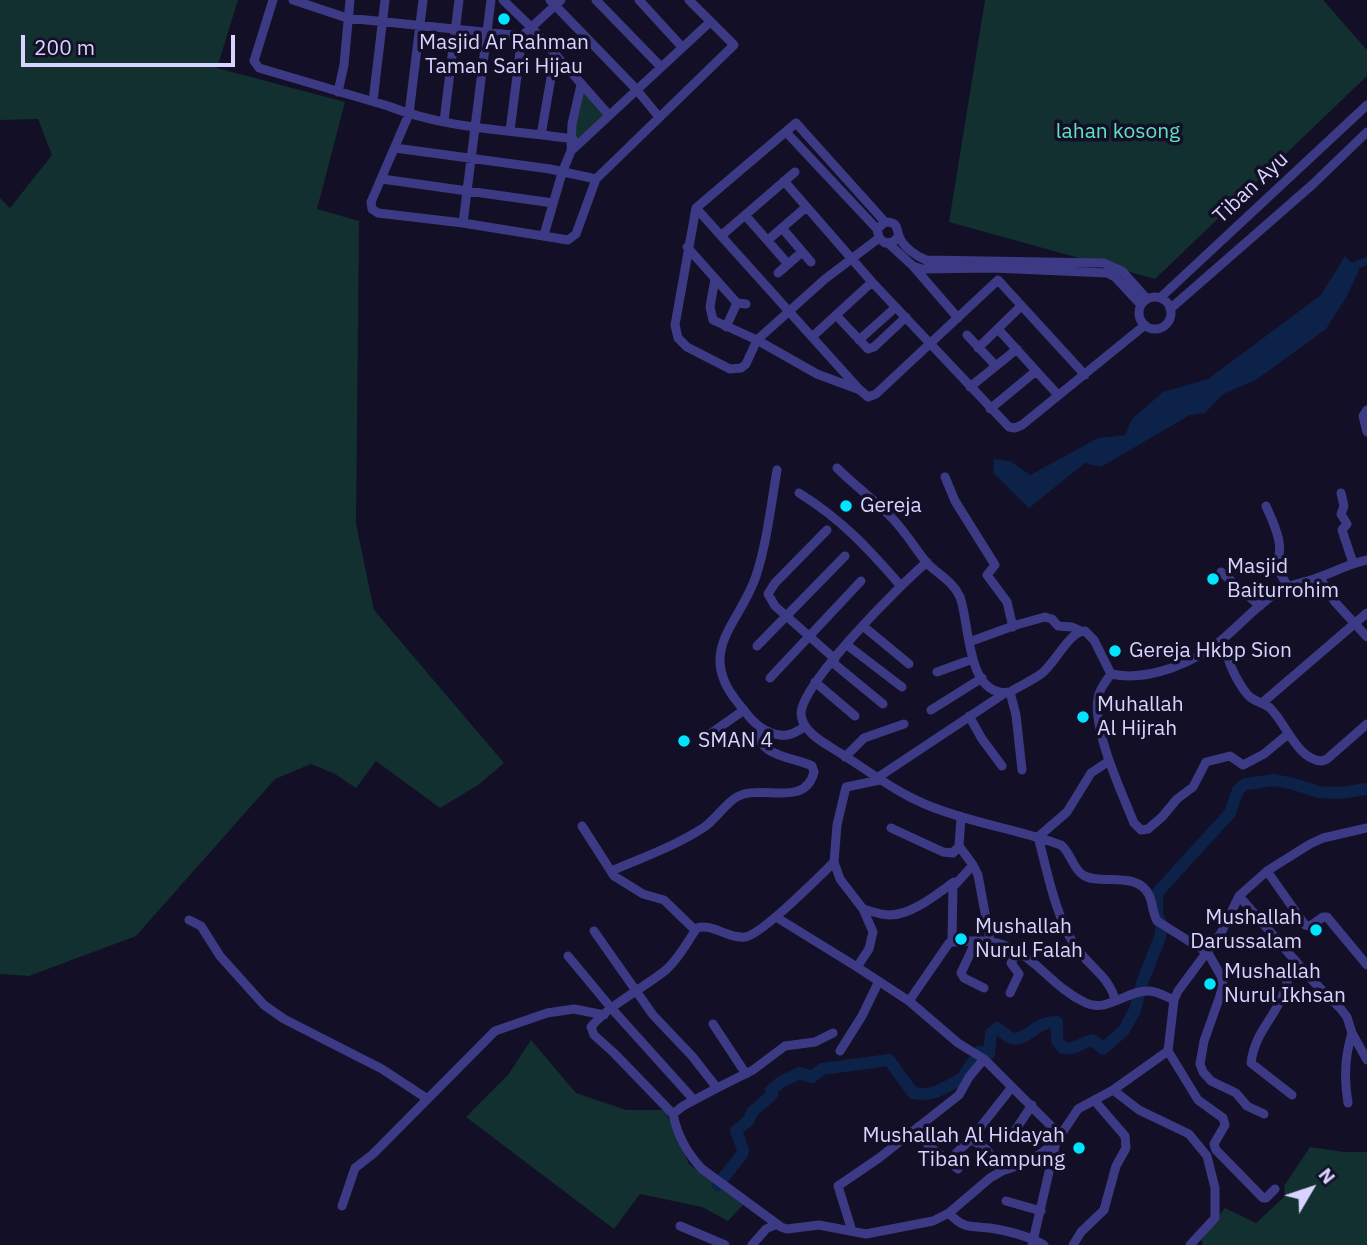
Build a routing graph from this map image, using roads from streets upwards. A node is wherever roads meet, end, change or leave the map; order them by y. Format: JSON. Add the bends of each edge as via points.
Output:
{"nodes":[{"id":1,"x":273,"y":0,"type":"edge"},
{"id":2,"x":293,"y":0,"type":"edge"},
{"id":3,"x":350,"y":0,"type":"edge"},
{"id":4,"x":386,"y":0,"type":"edge"},
{"id":5,"x":424,"y":0,"type":"edge"},
{"id":6,"x":459,"y":0,"type":"edge"},
{"id":7,"x":491,"y":0,"type":"edge"},
{"id":8,"x":503,"y":0,"type":"edge"},
{"id":9,"x":596,"y":0,"type":"edge"},
{"id":10,"x":639,"y":0,"type":"edge"},
{"id":11,"x":689,"y":0,"type":"edge"},
{"id":12,"x":555,"y":2,"type":"edge"},
{"id":13,"x":347,"y":18,"type":"junction"},
{"id":14,"x":710,"y":22,"type":"junction"},
{"id":15,"x":383,"y":23,"type":"junction"},
{"id":16,"x":421,"y":26,"type":"junction"},
{"id":17,"x":532,"y":28,"type":"junction"},
{"id":18,"x":456,"y":30,"type":"junction"},
{"id":19,"x":488,"y":33,"type":"junction"},
{"id":20,"x":522,"y":36,"type":"junction"},
{"id":21,"x":682,"y":47,"type":"junction"},
{"id":22,"x":555,"y":55,"type":"junction"},
{"id":23,"x":661,"y":67,"type":"junction"},
{"id":24,"x":582,"y":85,"type":"junction"},
{"id":25,"x":636,"y":89,"type":"junction"},
{"id":26,"x":338,"y":92,"type":"junction"},
{"id":27,"x":373,"y":102,"type":"junction"},
{"id":28,"x":1367,"y":105,"type":"edge"},
{"id":29,"x":409,"y":114,"type":"junction"},
{"id":30,"x":609,"y":115,"type":"junction"},
{"id":31,"x":659,"y":117,"type":"junction"},
{"id":32,"x":444,"y":121,"type":"junction"},
{"id":33,"x":477,"y":127,"type":"junction"},
{"id":34,"x":510,"y":131,"type":"junction"},
{"id":35,"x":786,"y":132,"type":"junction"},
{"id":36,"x":1367,"y":132,"type":"edge"},
{"id":37,"x":541,"y":135,"type":"junction"},
{"id":38,"x":573,"y":139,"type":"junction"},
{"id":39,"x":395,"y":148,"type":"junction"},
{"id":40,"x":571,"y":151,"type":"junction"},
{"id":41,"x":472,"y":160,"type":"junction"},
{"id":42,"x":795,"y":172,"type":"dead end"},
{"id":43,"x":562,"y":173,"type":"junction"},
{"id":44,"x":382,"y":179,"type":"junction"},
{"id":45,"x":596,"y":179,"type":"junction"},
{"id":46,"x":784,"y":181,"type":"junction"},
{"id":47,"x":467,"y":192,"type":"junction"},
{"id":48,"x":553,"y":203,"type":"junction"},
{"id":49,"x":696,"y":208,"type":"junction"},
{"id":50,"x":806,"y":208,"type":"junction"},
{"id":51,"x":745,"y":215,"type":"junction"},
{"id":52,"x":885,"y":222,"type":"junction"},
{"id":53,"x":463,"y":223,"type":"junction"},
{"id":54,"x":782,"y":229,"type":"junction"},
{"id":55,"x":544,"y":235,"type":"junction"},
{"id":56,"x":722,"y":235,"type":"junction"},
{"id":57,"x":898,"y":236,"type":"junction"},
{"id":58,"x":881,"y":237,"type":"junction"},
{"id":59,"x":768,"y":240,"type":"junction"},
{"id":60,"x":687,"y":247,"type":"junction"},
{"id":61,"x":802,"y":252,"type":"junction"},
{"id":62,"x":852,"y":257,"type":"junction"},
{"id":63,"x":811,"y":262,"type":"dead end"},
{"id":64,"x":788,"y":264,"type":"junction"},
{"id":65,"x":913,"y":266,"type":"junction"},
{"id":66,"x":993,"y":268,"type":"junction"},
{"id":67,"x":778,"y":273,"type":"dead end"},
{"id":68,"x":715,"y":279,"type":"junction"},
{"id":69,"x":998,"y":280,"type":"junction"},
{"id":70,"x":872,"y":282,"type":"junction"},
{"id":71,"x":1160,"y":298,"type":"junction"},
{"id":72,"x":1144,"y":302,"type":"junction"},
{"id":73,"x":1021,"y":306,"type":"junction"},
{"id":74,"x":896,"y":307,"type":"junction"},
{"id":75,"x":1170,"y":309,"type":"junction"},
{"id":76,"x":788,"y":312,"type":"junction"},
{"id":77,"x":836,"y":316,"type":"junction"},
{"id":78,"x":905,"y":317,"type":"junction"},
{"id":79,"x":958,"y":318,"type":"junction"},
{"id":80,"x":1145,"y":325,"type":"junction"},
{"id":81,"x":726,"y":327,"type":"junction"},
{"id":82,"x":998,"y":329,"type":"junction"},
{"id":83,"x":967,"y":335,"type":"dead end"},
{"id":84,"x":812,"y":337,"type":"junction"},
{"id":85,"x":757,"y":340,"type":"junction"},
{"id":86,"x":859,"y":340,"type":"junction"},
{"id":87,"x":930,"y":343,"type":"junction"},
{"id":88,"x":978,"y":348,"type":"junction"},
{"id":89,"x":1017,"y":349,"type":"junction"},
{"id":90,"x":996,"y":366,"type":"junction"},
{"id":91,"x":1036,"y":371,"type":"junction"},
{"id":92,"x":1085,"y":375,"type":"junction"},
{"id":93,"x":970,"y":387,"type":"junction"},
{"id":94,"x":860,"y":390,"type":"junction"},
{"id":95,"x":1058,"y":396,"type":"junction"},
{"id":96,"x":990,"y":408,"type":"junction"},
{"id":97,"x":1367,"y":410,"type":"edge"},
{"id":98,"x":1367,"y":432,"type":"edge"},
{"id":99,"x":837,"y":468,"type":"dead end"},
{"id":100,"x":777,"y":470,"type":"dead end"},
{"id":101,"x":946,"y":477,"type":"dead end"},
{"id":102,"x":799,"y":493,"type":"dead end"},
{"id":103,"x":1342,"y":493,"type":"dead end"},
{"id":104,"x":1266,"y":506,"type":"dead end"},
{"id":105,"x":827,"y":530,"type":"dead end"},
{"id":106,"x":845,"y":556,"type":"dead end"},
{"id":107,"x":1367,"y":560,"type":"edge"},
{"id":108,"x":927,"y":562,"type":"junction"},
{"id":109,"x":1353,"y":563,"type":"junction"},
{"id":110,"x":1221,"y":572,"type":"dead end"},
{"id":111,"x":1320,"y":578,"type":"junction"},
{"id":112,"x":862,"y":580,"type":"dead end"},
{"id":113,"x":901,"y":584,"type":"junction"},
{"id":114,"x":1288,"y":587,"type":"junction"},
{"id":115,"x":1261,"y":606,"type":"junction"},
{"id":116,"x":1367,"y":613,"type":"edge"},
{"id":117,"x":786,"y":616,"type":"junction"},
{"id":118,"x":1354,"y":624,"type":"junction"},
{"id":119,"x":863,"y":626,"type":"junction"},
{"id":120,"x":1013,"y":627,"type":"junction"},
{"id":121,"x":1081,"y":631,"type":"junction"},
{"id":122,"x":808,"y":636,"type":"junction"},
{"id":123,"x":1367,"y":637,"type":"edge"},
{"id":124,"x":1223,"y":640,"type":"junction"},
{"id":125,"x":969,"y":642,"type":"junction"},
{"id":126,"x":847,"y":645,"type":"junction"},
{"id":127,"x":757,"y":646,"type":"dead end"},
{"id":128,"x":973,"y":659,"type":"junction"},
{"id":129,"x":833,"y":660,"type":"junction"},
{"id":130,"x":909,"y":664,"type":"dead end"},
{"id":131,"x":937,"y":672,"type":"dead end"},
{"id":132,"x":1111,"y":674,"type":"junction"},
{"id":133,"x":770,"y":678,"type":"dead end"},
{"id":134,"x":982,"y":678,"type":"junction"},
{"id":135,"x":816,"y":682,"type":"junction"},
{"id":136,"x":901,"y":687,"type":"dead end"},
{"id":137,"x":1008,"y":693,"type":"junction"},
{"id":138,"x":1262,"y":703,"type":"junction"},
{"id":139,"x":883,"y":704,"type":"dead end"},
{"id":140,"x":744,"y":710,"type":"junction"},
{"id":141,"x":931,"y":710,"type":"dead end"},
{"id":142,"x":855,"y":716,"type":"dead end"},
{"id":143,"x":969,"y":716,"type":"junction"},
{"id":144,"x":904,"y":724,"type":"dead end"},
{"id":145,"x":1367,"y":724,"type":"edge"},
{"id":146,"x":804,"y":726,"type":"junction"},
{"id":147,"x":760,"y":727,"type":"junction"},
{"id":148,"x":710,"y":734,"type":"dead end"},
{"id":149,"x":1288,"y":734,"type":"junction"},
{"id":150,"x":845,"y":757,"type":"junction"},
{"id":151,"x":1109,"y":761,"type":"junction"},
{"id":152,"x":1002,"y":766,"type":"dead end"},
{"id":153,"x":1022,"y":770,"type":"dead end"},
{"id":154,"x":878,"y":779,"type":"junction"},
{"id":155,"x":961,"y":817,"type":"junction"},
{"id":156,"x":582,"y":826,"type":"dead end"},
{"id":157,"x":891,"y":828,"type":"dead end"},
{"id":158,"x":1367,"y":828,"type":"edge"},
{"id":159,"x":1038,"y":837,"type":"junction"},
{"id":160,"x":959,"y":846,"type":"junction"},
{"id":161,"x":834,"y":863,"type":"junction"},
{"id":162,"x":974,"y":864,"type":"junction"},
{"id":163,"x":611,"y":872,"type":"junction"},
{"id":164,"x":1267,"y":872,"type":"junction"},
{"id":165,"x":954,"y":883,"type":"junction"},
{"id":166,"x":1239,"y":896,"type":"junction"},
{"id":167,"x":863,"y":909,"type":"junction"},
{"id":168,"x":776,"y":917,"type":"junction"},
{"id":169,"x":189,"y":920,"type":"dead end"},
{"id":170,"x":695,"y":930,"type":"junction"},
{"id":171,"x":594,"y":932,"type":"dead end"},
{"id":172,"x":990,"y":940,"type":"junction"},
{"id":173,"x":952,"y":941,"type":"junction"},
{"id":174,"x":976,"y":941,"type":"junction"},
{"id":175,"x":1018,"y":951,"type":"junction"},
{"id":176,"x":1208,"y":953,"type":"junction"},
{"id":177,"x":568,"y":956,"type":"dead end"},
{"id":178,"x":1296,"y":961,"type":"junction"},
{"id":179,"x":1367,"y":965,"type":"edge"},
{"id":180,"x":858,"y":967,"type":"junction"},
{"id":181,"x":879,"y":981,"type":"junction"},
{"id":182,"x":984,"y":988,"type":"dead end"},
{"id":183,"x":636,"y":991,"type":"junction"},
{"id":184,"x":1010,"y":993,"type":"dead end"},
{"id":185,"x":1115,"y":1000,"type":"junction"},
{"id":186,"x":1174,"y":1000,"type":"junction"},
{"id":187,"x":909,"y":1001,"type":"junction"},
{"id":188,"x":608,"y":1012,"type":"junction"},
{"id":189,"x":713,"y":1024,"type":"dead end"},
{"id":190,"x":833,"y":1033,"type":"dead end"},
{"id":191,"x":1352,"y":1033,"type":"junction"},
{"id":192,"x":840,"y":1051,"type":"dead end"},
{"id":193,"x":1168,"y":1051,"type":"junction"},
{"id":194,"x":979,"y":1056,"type":"junction"},
{"id":195,"x":1367,"y":1060,"type":"edge"},
{"id":196,"x":746,"y":1074,"type":"junction"},
{"id":197,"x":1012,"y":1087,"type":"junction"},
{"id":198,"x":717,"y":1088,"type":"junction"},
{"id":199,"x":1113,"y":1090,"type":"junction"},
{"id":200,"x":1293,"y":1095,"type":"dead end"},
{"id":201,"x":426,"y":1098,"type":"junction"},
{"id":202,"x":694,"y":1100,"type":"junction"},
{"id":203,"x":1094,"y":1100,"type":"junction"},
{"id":204,"x":1348,"y":1103,"type":"dead end"},
{"id":205,"x":1032,"y":1105,"type":"junction"},
{"id":206,"x":1264,"y":1114,"type":"dead end"},
{"id":207,"x":673,"y":1115,"type":"junction"},
{"id":208,"x":918,"y":1127,"type":"junction"},
{"id":209,"x":1016,"y":1129,"type":"dead end"},
{"id":210,"x":1058,"y":1138,"type":"junction"},
{"id":211,"x":971,"y":1139,"type":"junction"},
{"id":212,"x":948,"y":1161,"type":"junction"},
{"id":213,"x":958,"y":1169,"type":"dead end"},
{"id":214,"x":1002,"y":1171,"type":"junction"},
{"id":215,"x":1275,"y":1189,"type":"dead end"},
{"id":216,"x":1006,"y":1201,"type":"dead end"},
{"id":217,"x":342,"y":1206,"type":"dead end"},
{"id":218,"x":1041,"y":1211,"type":"junction"},
{"id":219,"x":948,"y":1213,"type":"junction"},
{"id":220,"x":775,"y":1224,"type":"junction"},
{"id":221,"x":680,"y":1226,"type":"dead end"},
{"id":222,"x":852,"y":1231,"type":"junction"},
{"id":223,"x":1033,"y":1242,"type":"edge"},
{"id":224,"x":724,"y":1245,"type":"edge"},
{"id":225,"x":752,"y":1245,"type":"edge"},
{"id":226,"x":1044,"y":1245,"type":"edge"},
{"id":227,"x":1073,"y":1245,"type":"edge"},
{"id":228,"x":1189,"y":1245,"type":"edge"}],
"edges":[{"from":1,"to":26,"type":"street","via":[[255,64]]},
{"from":2,"to":13,"type":"street"},
{"from":3,"to":13,"type":"street"},
{"from":4,"to":15,"type":"street"},
{"from":5,"to":16,"type":"street"},
{"from":6,"to":18,"type":"street"},
{"from":7,"to":19,"type":"street"},
{"from":8,"to":17,"type":"street"},
{"from":9,"to":23,"type":"street"},
{"from":10,"to":21,"type":"street"},
{"from":11,"to":14,"type":"street"},
{"from":12,"to":17,"type":"street"},
{"from":12,"to":25,"type":"street"},
{"from":13,"to":15,"type":"street"},
{"from":13,"to":26,"type":"street"},
{"from":14,"to":21,"type":"street"},
{"from":14,"to":31,"type":"street","via":[[734,45]]},
{"from":15,"to":16,"type":"street"},
{"from":15,"to":27,"type":"street"},
{"from":16,"to":18,"type":"street"},
{"from":16,"to":29,"type":"street"},
{"from":17,"to":20,"type":"street"},
{"from":17,"to":22,"type":"street"},
{"from":18,"to":19,"type":"street"},
{"from":18,"to":32,"type":"street"},
{"from":19,"to":20,"type":"street"},
{"from":19,"to":33,"type":"street"},
{"from":20,"to":34,"type":"street"},
{"from":21,"to":23,"type":"street"},
{"from":22,"to":24,"type":"street"},
{"from":22,"to":37,"type":"street"},
{"from":23,"to":25,"type":"street"},
{"from":24,"to":30,"type":"street"},
{"from":24,"to":38,"type":"street"},
{"from":25,"to":30,"type":"street"},
{"from":25,"to":31,"type":"street"},
{"from":26,"to":27,"type":"street"},
{"from":27,"to":29,"type":"street"},
{"from":28,"to":71,"type":"street","name":"Tiban Ayu"},
{"from":29,"to":32,"type":"street"},
{"from":29,"to":39,"type":"street"},
{"from":30,"to":40,"type":"street"},
{"from":31,"to":45,"type":"street"},
{"from":32,"to":33,"type":"street"},
{"from":33,"to":34,"type":"street"},
{"from":33,"to":41,"type":"street"},
{"from":34,"to":37,"type":"street"},
{"from":35,"to":49,"type":"street"},
{"from":35,"to":52,"type":"street","via":[[796,123]]},
{"from":35,"to":58,"type":"street"},
{"from":36,"to":75,"type":"street","name":"Tiban Ayu"},
{"from":37,"to":38,"type":"street"},
{"from":38,"to":40,"type":"street"},
{"from":39,"to":41,"type":"street"},
{"from":39,"to":44,"type":"street"},
{"from":40,"to":43,"type":"street"},
{"from":41,"to":43,"type":"street"},
{"from":41,"to":47,"type":"street"},
{"from":42,"to":46,"type":"street"},
{"from":43,"to":45,"type":"street"},
{"from":43,"to":48,"type":"street"},
{"from":44,"to":47,"type":"street"},
{"from":44,"to":53,"type":"street","via":[[372,202],[374,211]]},
{"from":45,"to":55,"type":"street","via":[[574,237]]},
{"from":46,"to":50,"type":"street"},
{"from":46,"to":51,"type":"street"},
{"from":47,"to":48,"type":"street"},
{"from":47,"to":53,"type":"street"},
{"from":48,"to":55,"type":"street"},
{"from":49,"to":56,"type":"street"},
{"from":49,"to":60,"type":"street"},
{"from":50,"to":54,"type":"street"},
{"from":50,"to":62,"type":"street"},
{"from":51,"to":56,"type":"street"},
{"from":51,"to":59,"type":"street"},
{"from":52,"to":57,"type":"street","via":[[894,223]]},
{"from":52,"to":58,"type":"street"},
{"from":53,"to":55,"type":"street"},
{"from":54,"to":59,"type":"street"},
{"from":54,"to":61,"type":"street"},
{"from":56,"to":76,"type":"street"},
{"from":57,"to":58,"type":"street","via":[[893,242]]},
{"from":57,"to":72,"type":"street","via":[[926,260],[1104,263],[1122,271]]},
{"from":58,"to":62,"type":"street"},
{"from":58,"to":65,"type":"street"},
{"from":59,"to":64,"type":"street"},
{"from":60,"to":68,"type":"street"},
{"from":60,"to":85,"type":"street","via":[[675,325],[682,343],[734,370],[746,364]]},
{"from":61,"to":63,"type":"street"},
{"from":61,"to":64,"type":"street"},
{"from":62,"to":70,"type":"street"},
{"from":62,"to":76,"type":"street"},
{"from":64,"to":67,"type":"street"},
{"from":65,"to":66,"type":"street"},
{"from":65,"to":79,"type":"street"},
{"from":66,"to":69,"type":"street"},
{"from":66,"to":72,"type":"street","via":[[1107,273]]},
{"from":68,"to":81,"type":"street","via":[[711,316]]},
{"from":68,"to":81,"type":"street","via":[[742,304]]},
{"from":69,"to":73,"type":"street"},
{"from":69,"to":79,"type":"street"},
{"from":70,"to":74,"type":"street"},
{"from":70,"to":77,"type":"street"},
{"from":71,"to":72,"type":"street"},
{"from":71,"to":75,"type":"street"},
{"from":72,"to":80,"type":"street","via":[[1139,316]]},
{"from":73,"to":82,"type":"street"},
{"from":73,"to":92,"type":"street"},
{"from":74,"to":78,"type":"street"},
{"from":74,"to":86,"type":"street"},
{"from":75,"to":80,"type":"street","name":"Tiban Ayu","via":[[1166,325],[1156,329]]},
{"from":76,"to":84,"type":"street"},
{"from":76,"to":85,"type":"street"},
{"from":77,"to":84,"type":"street"},
{"from":77,"to":86,"type":"street"},
{"from":78,"to":86,"type":"street","via":[[872,348]]},
{"from":78,"to":87,"type":"street"},
{"from":79,"to":87,"type":"street"},
{"from":80,"to":92,"type":"street"},
{"from":81,"to":85,"type":"street"},
{"from":82,"to":88,"type":"street"},
{"from":82,"to":89,"type":"street"},
{"from":83,"to":88,"type":"street"},
{"from":84,"to":94,"type":"street"},
{"from":85,"to":94,"type":"street","via":[[817,374]]},
{"from":87,"to":93,"type":"street"},
{"from":87,"to":94,"type":"street","via":[[873,396]]},
{"from":88,"to":90,"type":"street"},
{"from":89,"to":90,"type":"street"},
{"from":89,"to":91,"type":"street"},
{"from":90,"to":93,"type":"street"},
{"from":91,"to":95,"type":"street"},
{"from":91,"to":96,"type":"street"},
{"from":92,"to":95,"type":"street"},
{"from":93,"to":96,"type":"street"},
{"from":95,"to":96,"type":"street","via":[[1015,428]]},
{"from":97,"to":98,"type":"street","via":[[1363,416]]},
{"from":99,"to":108,"type":"street","via":[[890,516]]},
{"from":100,"to":140,"type":"street","via":[[756,577],[720,658],[722,679]]},
{"from":101,"to":120,"type":"street","via":[[955,501],[995,565],[987,575],[1007,602]]},
{"from":102,"to":113,"type":"street","via":[[849,529]]},
{"from":103,"to":109,"type":"street","via":[[1341,514],[1347,524],[1342,530]]},
{"from":104,"to":114,"type":"street","via":[[1280,548],[1275,564]]},
{"from":105,"to":117,"type":"street","via":[[769,589],[770,599]]},
{"from":106,"to":117,"type":"street"},
{"from":107,"to":109,"type":"street"},
{"from":108,"to":113,"type":"street"},
{"from":108,"to":125,"type":"street","via":[[957,592]]},
{"from":109,"to":111,"type":"street"},
{"from":110,"to":115,"type":"street"},
{"from":111,"to":114,"type":"street"},
{"from":111,"to":118,"type":"street"},
{"from":112,"to":122,"type":"street"},
{"from":113,"to":119,"type":"street"},
{"from":114,"to":115,"type":"street"},
{"from":115,"to":124,"type":"street"},
{"from":116,"to":118,"type":"street"},
{"from":117,"to":122,"type":"street"},
{"from":117,"to":127,"type":"street"},
{"from":118,"to":123,"type":"street"},
{"from":118,"to":138,"type":"street"},
{"from":119,"to":126,"type":"street"},
{"from":119,"to":130,"type":"street"},
{"from":120,"to":121,"type":"street","via":[[1047,617],[1058,626]]},
{"from":120,"to":125,"type":"street"},
{"from":121,"to":132,"type":"street","via":[[1094,640]]},
{"from":121,"to":137,"type":"street","via":[[1042,673]]},
{"from":122,"to":129,"type":"street"},
{"from":122,"to":133,"type":"street"},
{"from":124,"to":132,"type":"street","via":[[1177,666],[1152,674]]},
{"from":124,"to":138,"type":"street","via":[[1230,666],[1247,694]]},
{"from":125,"to":128,"type":"street"},
{"from":126,"to":129,"type":"street"},
{"from":126,"to":136,"type":"street"},
{"from":128,"to":131,"type":"street"},
{"from":128,"to":134,"type":"street"},
{"from":129,"to":135,"type":"street"},
{"from":129,"to":139,"type":"street"},
{"from":132,"to":151,"type":"street","via":[[1097,702]]},
{"from":134,"to":137,"type":"street","via":[[993,691]]},
{"from":134,"to":141,"type":"street"},
{"from":135,"to":142,"type":"street"},
{"from":135,"to":146,"type":"street","via":[[804,701]]},
{"from":137,"to":143,"type":"street"},
{"from":137,"to":153,"type":"street","via":[[1016,715]]},
{"from":138,"to":149,"type":"street"},
{"from":140,"to":147,"type":"street"},
{"from":140,"to":148,"type":"street"},
{"from":143,"to":152,"type":"street"},
{"from":143,"to":154,"type":"street"},
{"from":144,"to":150,"type":"street","via":[[864,738]]},
{"from":145,"to":149,"type":"street","via":[[1322,761],[1312,759]]},
{"from":146,"to":147,"type":"street","via":[[787,737]]},
{"from":146,"to":150,"type":"street"},
{"from":147,"to":163,"type":"street","via":[[763,745],[782,757],[812,766],[808,784],[783,794],[743,794],[706,826]]},
{"from":149,"to":151,"type":"street","via":[[1242,765],[1230,756],[1206,762],[1197,783],[1145,831],[1134,823]]},
{"from":150,"to":154,"type":"street"},
{"from":151,"to":159,"type":"street","via":[[1091,773],[1067,811]]},
{"from":154,"to":155,"type":"street"},
{"from":154,"to":161,"type":"street","via":[[846,787]]},
{"from":155,"to":159,"type":"street"},
{"from":155,"to":160,"type":"street"},
{"from":156,"to":163,"type":"street"},
{"from":157,"to":160,"type":"street","via":[[943,852],[953,853]]},
{"from":158,"to":164,"type":"street","via":[[1323,838]]},
{"from":159,"to":176,"type":"street","via":[[1064,848],[1088,878],[1141,885],[1150,896],[1157,920]]},
{"from":159,"to":185,"type":"street","via":[[1055,900],[1075,946],[1105,979]]},
{"from":160,"to":162,"type":"street"},
{"from":161,"to":167,"type":"street","via":[[844,886]]},
{"from":161,"to":168,"type":"street"},
{"from":162,"to":165,"type":"street"},
{"from":162,"to":172,"type":"street"},
{"from":163,"to":170,"type":"street","via":[[643,894],[664,900]]},
{"from":164,"to":166,"type":"street"},
{"from":164,"to":179,"type":"street","via":[[1305,925],[1327,917]]},
{"from":165,"to":167,"type":"street","via":[[900,913]]},
{"from":165,"to":173,"type":"street"},
{"from":166,"to":176,"type":"street"},
{"from":166,"to":178,"type":"street"},
{"from":167,"to":180,"type":"street","via":[[873,932]]},
{"from":168,"to":170,"type":"street","via":[[750,937],[730,936],[705,926]]},
{"from":168,"to":180,"type":"street"},
{"from":169,"to":201,"type":"street","via":[[201,926],[220,956],[264,1005]]},
{"from":170,"to":183,"type":"street","via":[[677,959]]},
{"from":171,"to":183,"type":"street"},
{"from":172,"to":174,"type":"street"},
{"from":172,"to":175,"type":"street"},
{"from":173,"to":174,"type":"street"},
{"from":173,"to":187,"type":"street"},
{"from":174,"to":182,"type":"street","via":[[961,974]]},
{"from":175,"to":184,"type":"street","via":[[1011,963],[1019,974]]},
{"from":175,"to":185,"type":"street","via":[[1088,1004]]},
{"from":176,"to":186,"type":"street"},
{"from":176,"to":206,"type":"street","via":[[1223,984],[1200,1064],[1211,1081]]},
{"from":177,"to":188,"type":"street"},
{"from":178,"to":191,"type":"street","via":[[1340,1008]]},
{"from":178,"to":200,"type":"street","via":[[1261,1030],[1251,1063]]},
{"from":180,"to":181,"type":"street"},
{"from":181,"to":187,"type":"street"},
{"from":181,"to":192,"type":"street"},
{"from":183,"to":188,"type":"street"},
{"from":183,"to":198,"type":"street"},
{"from":185,"to":186,"type":"street","via":[[1149,991]]},
{"from":186,"to":193,"type":"street"},
{"from":187,"to":194,"type":"street"},
{"from":188,"to":201,"type":"street","via":[[574,1009],[506,1026],[486,1038]]},
{"from":188,"to":202,"type":"street"},
{"from":188,"to":207,"type":"street","via":[[593,1025],[592,1033]]},
{"from":189,"to":196,"type":"street"},
{"from":190,"to":196,"type":"street","via":[[815,1042],[785,1046]]},
{"from":191,"to":195,"type":"street"},
{"from":191,"to":204,"type":"street"},
{"from":193,"to":199,"type":"street"},
{"from":193,"to":215,"type":"street","via":[[1198,1100],[1223,1118],[1216,1150],[1263,1198]]},
{"from":194,"to":197,"type":"street"},
{"from":194,"to":208,"type":"street","via":[[959,1095]]},
{"from":196,"to":198,"type":"street"},
{"from":197,"to":205,"type":"street"},
{"from":197,"to":211,"type":"street"},
{"from":198,"to":202,"type":"street"},
{"from":199,"to":203,"type":"street"},
{"from":199,"to":228,"type":"street","via":[[1139,1110],[1189,1134],[1207,1156],[1215,1188],[1215,1218]]},
{"from":201,"to":217,"type":"street","via":[[355,1168]]},
{"from":202,"to":207,"type":"street"},
{"from":203,"to":210,"type":"street","via":[[1078,1109]]},
{"from":203,"to":227,"type":"street","via":[[1127,1143],[1104,1210]]},
{"from":205,"to":209,"type":"street"},
{"from":205,"to":210,"type":"street"},
{"from":207,"to":220,"type":"street","via":[[677,1132],[697,1164]]},
{"from":208,"to":212,"type":"street","via":[[925,1142]]},
{"from":208,"to":222,"type":"street","via":[[838,1186]]},
{"from":210,"to":214,"type":"street","via":[[1029,1162]]},
{"from":210,"to":218,"type":"street"},
{"from":211,"to":212,"type":"street"},
{"from":211,"to":214,"type":"street","via":[[986,1149]]},
{"from":212,"to":213,"type":"street"},
{"from":214,"to":219,"type":"street"},
{"from":216,"to":218,"type":"street"},
{"from":218,"to":223,"type":"street"},
{"from":219,"to":222,"type":"street","via":[[880,1233]]},
{"from":219,"to":223,"type":"street","via":[[973,1228],[989,1228]]},
{"from":220,"to":222,"type":"street","via":[[787,1229],[820,1225]]},
{"from":220,"to":225,"type":"street"},
{"from":221,"to":224,"type":"street"},
{"from":223,"to":226,"type":"street"}]}
